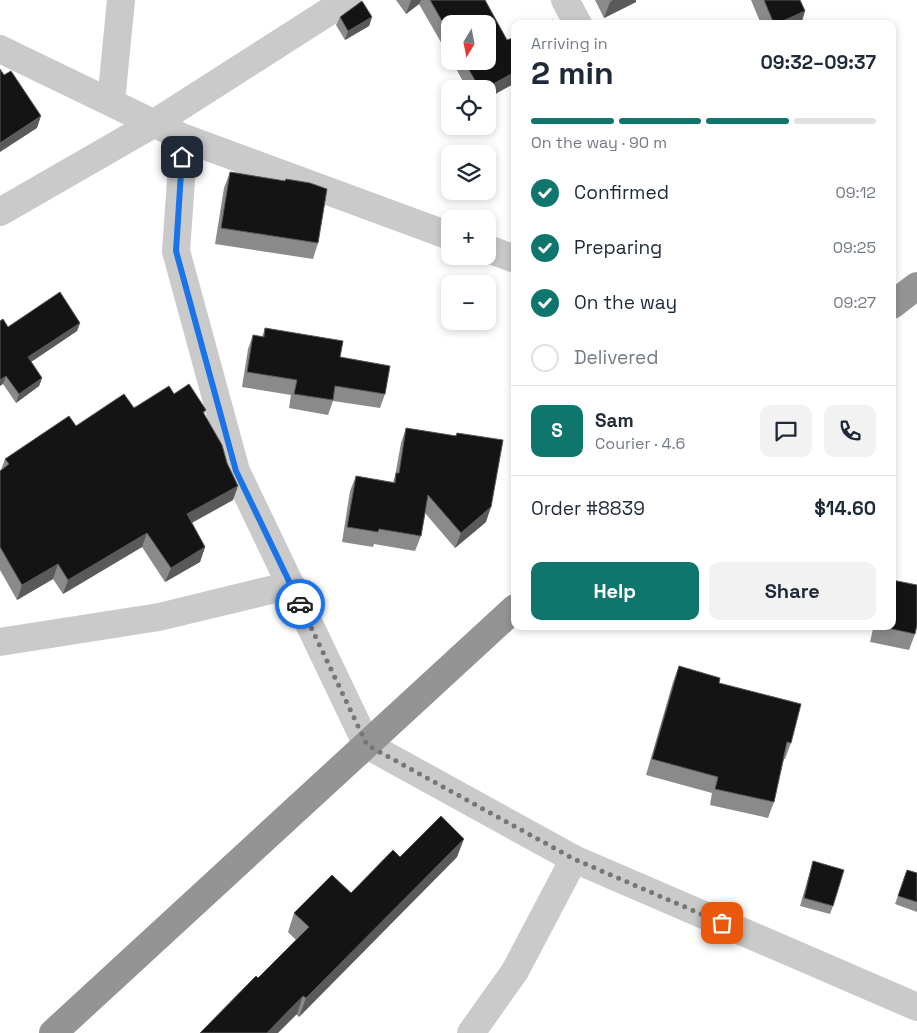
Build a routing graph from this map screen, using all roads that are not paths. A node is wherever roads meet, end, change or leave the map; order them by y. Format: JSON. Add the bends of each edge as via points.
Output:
{"nodes":[{"id":1,"x":122,"y":0,"type":"edge"},
{"id":2,"x":347,"y":0,"type":"edge"},
{"id":3,"x":566,"y":0,"type":"edge"},
{"id":4,"x":576,"y":20,"type":"edge"},
{"id":5,"x":0,"y":49,"type":"edge"},
{"id":6,"x":111,"y":102,"type":"junction"},
{"id":7,"x":153,"y":124,"type":"junction"},
{"id":8,"x":184,"y":138,"type":"junction"},
{"id":9,"x":0,"y":212,"type":"edge"},
{"id":10,"x":441,"y":233,"type":"edge"},
{"id":11,"x":496,"y":252,"type":"edge"},
{"id":12,"x":511,"y":258,"type":"edge"},
{"id":13,"x":917,"y":286,"type":"edge"},
{"id":14,"x":896,"y":302,"type":"edge"},
{"id":15,"x":292,"y":585,"type":"junction"},
{"id":16,"x":511,"y":612,"type":"edge"},
{"id":17,"x":2,"y":638,"type":"edge"},
{"id":18,"x":367,"y":745,"type":"junction"},
{"id":19,"x":574,"y":859,"type":"junction"},
{"id":20,"x":917,"y":1008,"type":"edge"},
{"id":21,"x":53,"y":1033,"type":"edge"},
{"id":22,"x":471,"y":1033,"type":"edge"}],
"edges":[{"from":1,"to":6,"type":"street"},
{"from":2,"to":7,"type":"street"},
{"from":3,"to":4,"type":"street"},
{"from":5,"to":6,"type":"street"},
{"from":6,"to":7,"type":"street"},
{"from":7,"to":8,"type":"street"},
{"from":7,"to":9,"type":"street"},
{"from":8,"to":10,"type":"street"},
{"from":8,"to":15,"type":"street","via":[[176,251],[236,471]]},
{"from":11,"to":12,"type":"street"},
{"from":13,"to":14,"type":"highway"},
{"from":15,"to":17,"type":"street","via":[[159,617]]},
{"from":15,"to":18,"type":"street"},
{"from":16,"to":18,"type":"highway"},
{"from":18,"to":19,"type":"street"},
{"from":18,"to":21,"type":"highway"},
{"from":19,"to":20,"type":"street"},
{"from":19,"to":22,"type":"street","via":[[515,971]]}]}
